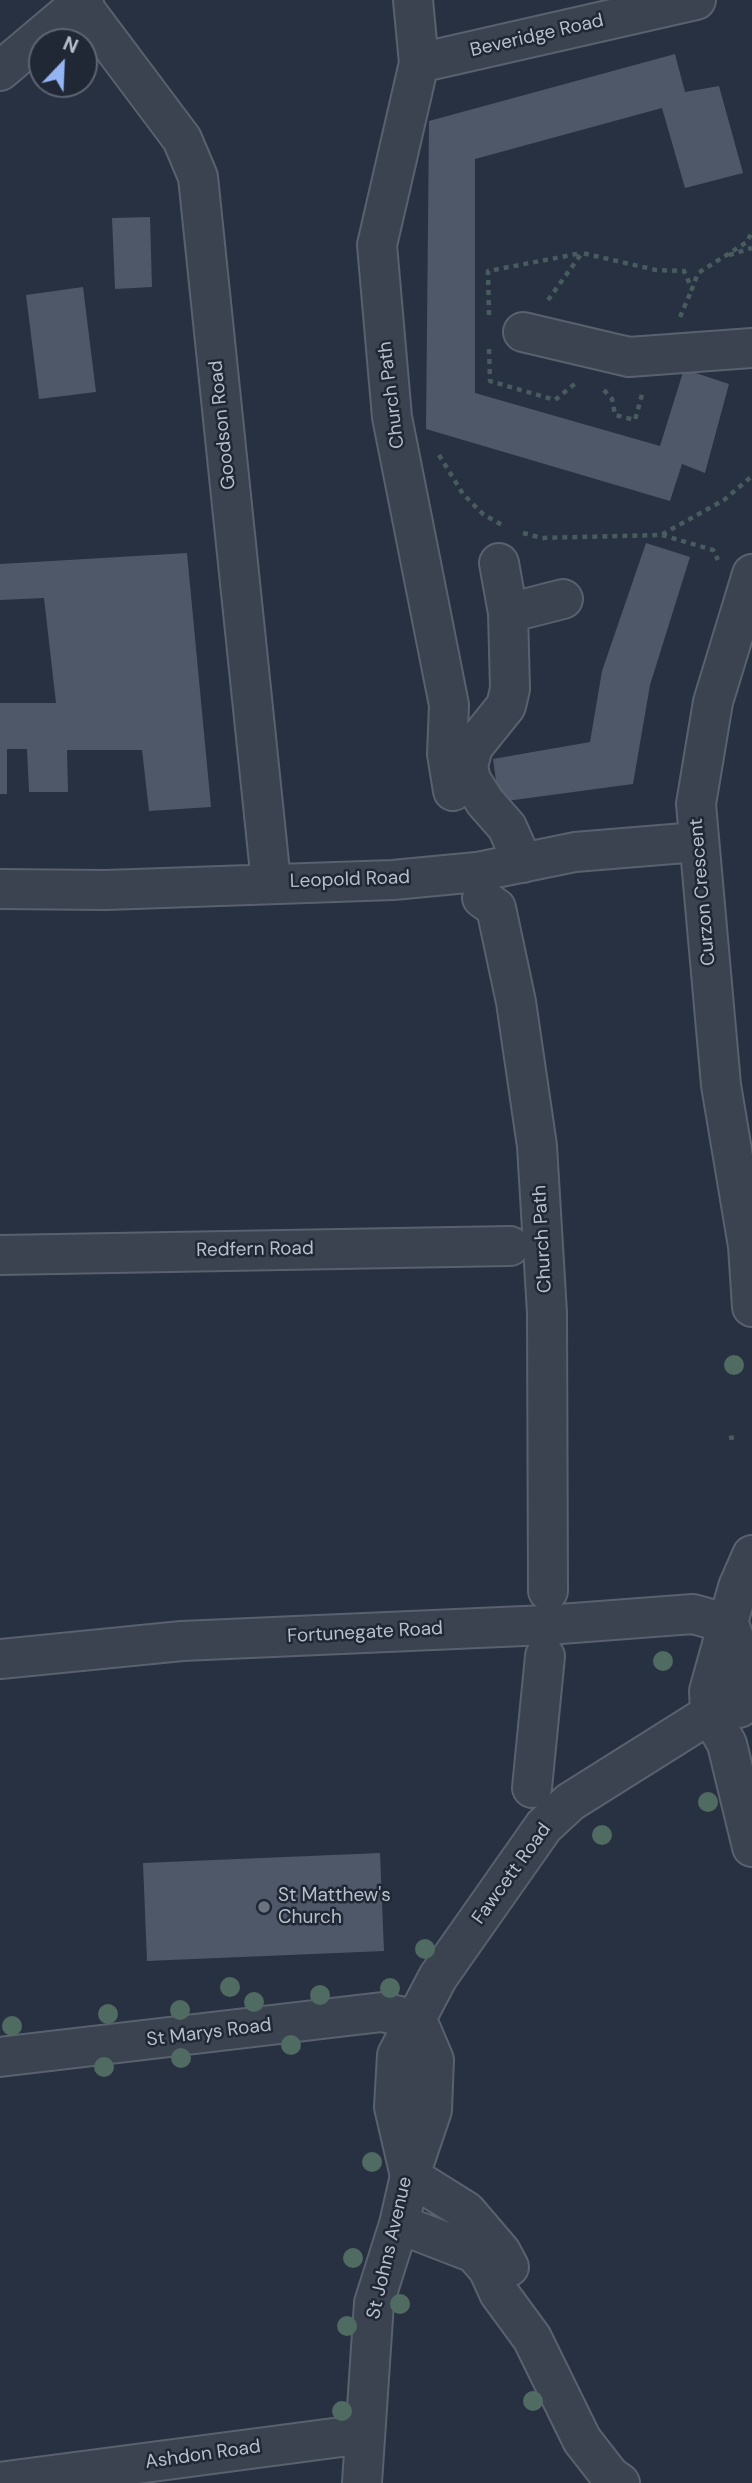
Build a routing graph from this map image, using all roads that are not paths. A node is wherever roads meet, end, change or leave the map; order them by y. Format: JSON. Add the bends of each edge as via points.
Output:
{"nodes":[{"id":1,"x":413,"y":0,"type":"edge"},
{"id":2,"x":696,"y":0,"type":"edge"},
{"id":3,"x":82,"y":1,"type":"edge"},
{"id":4,"x":419,"y":63,"type":"junction"},
{"id":5,"x":0,"y":71,"type":"edge"},
{"id":6,"x":531,"y":334,"type":"road end"},
{"id":7,"x":752,"y":348,"type":"edge"},
{"id":8,"x":505,"y":546,"type":"road end"},
{"id":9,"x":750,"y":579,"type":"edge"},
{"id":10,"x":564,"y":600,"type":"dead end"},
{"id":11,"x":508,"y":613,"type":"junction"},
{"id":12,"x":453,"y":791,"type":"dead end"},
{"id":13,"x":697,"y":842,"type":"junction"},
{"id":14,"x":523,"y":863,"type":"junction"},
{"id":15,"x":271,"y":882,"type":"junction"},
{"id":16,"x":0,"y":889,"type":"edge"},
{"id":17,"x":489,"y":906,"type":"dead end"},
{"id":18,"x":510,"y":1245,"type":"dead end"},
{"id":19,"x":0,"y":1255,"type":"edge"},
{"id":20,"x":752,"y":1307,"type":"edge"},
{"id":21,"x":752,"y":1555,"type":"edge"},
{"id":22,"x":548,"y":1591,"type":"dead end"},
{"id":23,"x":741,"y":1614,"type":"edge"},
{"id":24,"x":545,"y":1656,"type":"dead end"},
{"id":25,"x":0,"y":1659,"type":"edge"},
{"id":26,"x":710,"y":1714,"type":"junction"},
{"id":27,"x":532,"y":1788,"type":"dead end"},
{"id":28,"x":752,"y":1847,"type":"edge"},
{"id":29,"x":417,"y":2020,"type":"junction"},
{"id":30,"x":0,"y":2057,"type":"edge"},
{"id":31,"x":410,"y":2176,"type":"junction"},
{"id":32,"x":399,"y":2224,"type":"junction"},
{"id":33,"x":532,"y":2339,"type":"junction"},
{"id":34,"x":364,"y":2434,"type":"junction"},
{"id":35,"x":0,"y":2482,"type":"edge"},
{"id":36,"x":362,"y":2483,"type":"edge"},
{"id":37,"x":620,"y":2483,"type":"edge"}],
"edges":[{"from":1,"to":4,"type":"street","name":"Church Path"},
{"from":2,"to":4,"type":"street","name":"Beveridge Road"},
{"from":3,"to":5,"type":"street"},
{"from":3,"to":15,"type":"street","name":"Goodson Road","via":[[182,139],[198,177]]},
{"from":4,"to":12,"type":"street","name":"Church Path","via":[[377,245],[392,416],[449,705],[447,754]]},
{"from":6,"to":7,"type":"street","via":[[629,357]]},
{"from":8,"to":11,"type":"street"},
{"from":9,"to":13,"type":"street","name":"Curzon Crescent","via":[[714,702],[696,804]]},
{"from":10,"to":11,"type":"street"},
{"from":11,"to":14,"type":"street","via":[[510,690],[506,706],[473,747],[468,766],[485,802],[508,827]]},
{"from":13,"to":14,"type":"street","name":"Leopold Road","via":[[575,852]]},
{"from":13,"to":20,"type":"street","name":"Curzon Crescent","via":[[721,1085],[748,1246]]},
{"from":14,"to":15,"type":"street","name":"Leopold Road","via":[[406,879]]},
{"from":15,"to":16,"type":"street","name":"Leopold Road","via":[[106,890]]},
{"from":17,"to":22,"type":"street","name":"Church Path","via":[[516,1002],[537,1146],[547,1312]]},
{"from":18,"to":19,"type":"street","name":"Redfern Road"},
{"from":21,"to":23,"type":"street","via":[[738,1587]]},
{"from":23,"to":25,"type":"street","name":"Fortunegate Road","via":[[182,1642]]},
{"from":23,"to":26,"type":"street","name":"Fawcett Road","via":[[747,1690],[740,1708]]},
{"from":24,"to":27,"type":"street"},
{"from":26,"to":28,"type":"street","via":[[727,1744]]},
{"from":26,"to":29,"type":"street","name":"Fawcett Road","via":[[570,1801],[544,1826],[438,1977]]},
{"from":29,"to":30,"type":"street","name":"St Marys Road","via":[[382,2012]]},
{"from":29,"to":31,"type":"street","name":"St Johns Avenue","via":[[434,2060],[432,2110]]},
{"from":31,"to":32,"type":"street","name":"St Johns Avenue"},
{"from":31,"to":33,"type":"street","via":[[466,2211],[501,2252],[517,2281]]},
{"from":32,"to":33,"type":"street","via":[[474,2253]]},
{"from":32,"to":34,"type":"street","name":"St Johns Avenue","via":[[374,2303]]},
{"from":33,"to":37,"type":"street","via":[[582,2440]]},
{"from":34,"to":35,"type":"street","name":"Ashdon Road"},
{"from":34,"to":36,"type":"street","name":"St Johns Avenue"}]}
